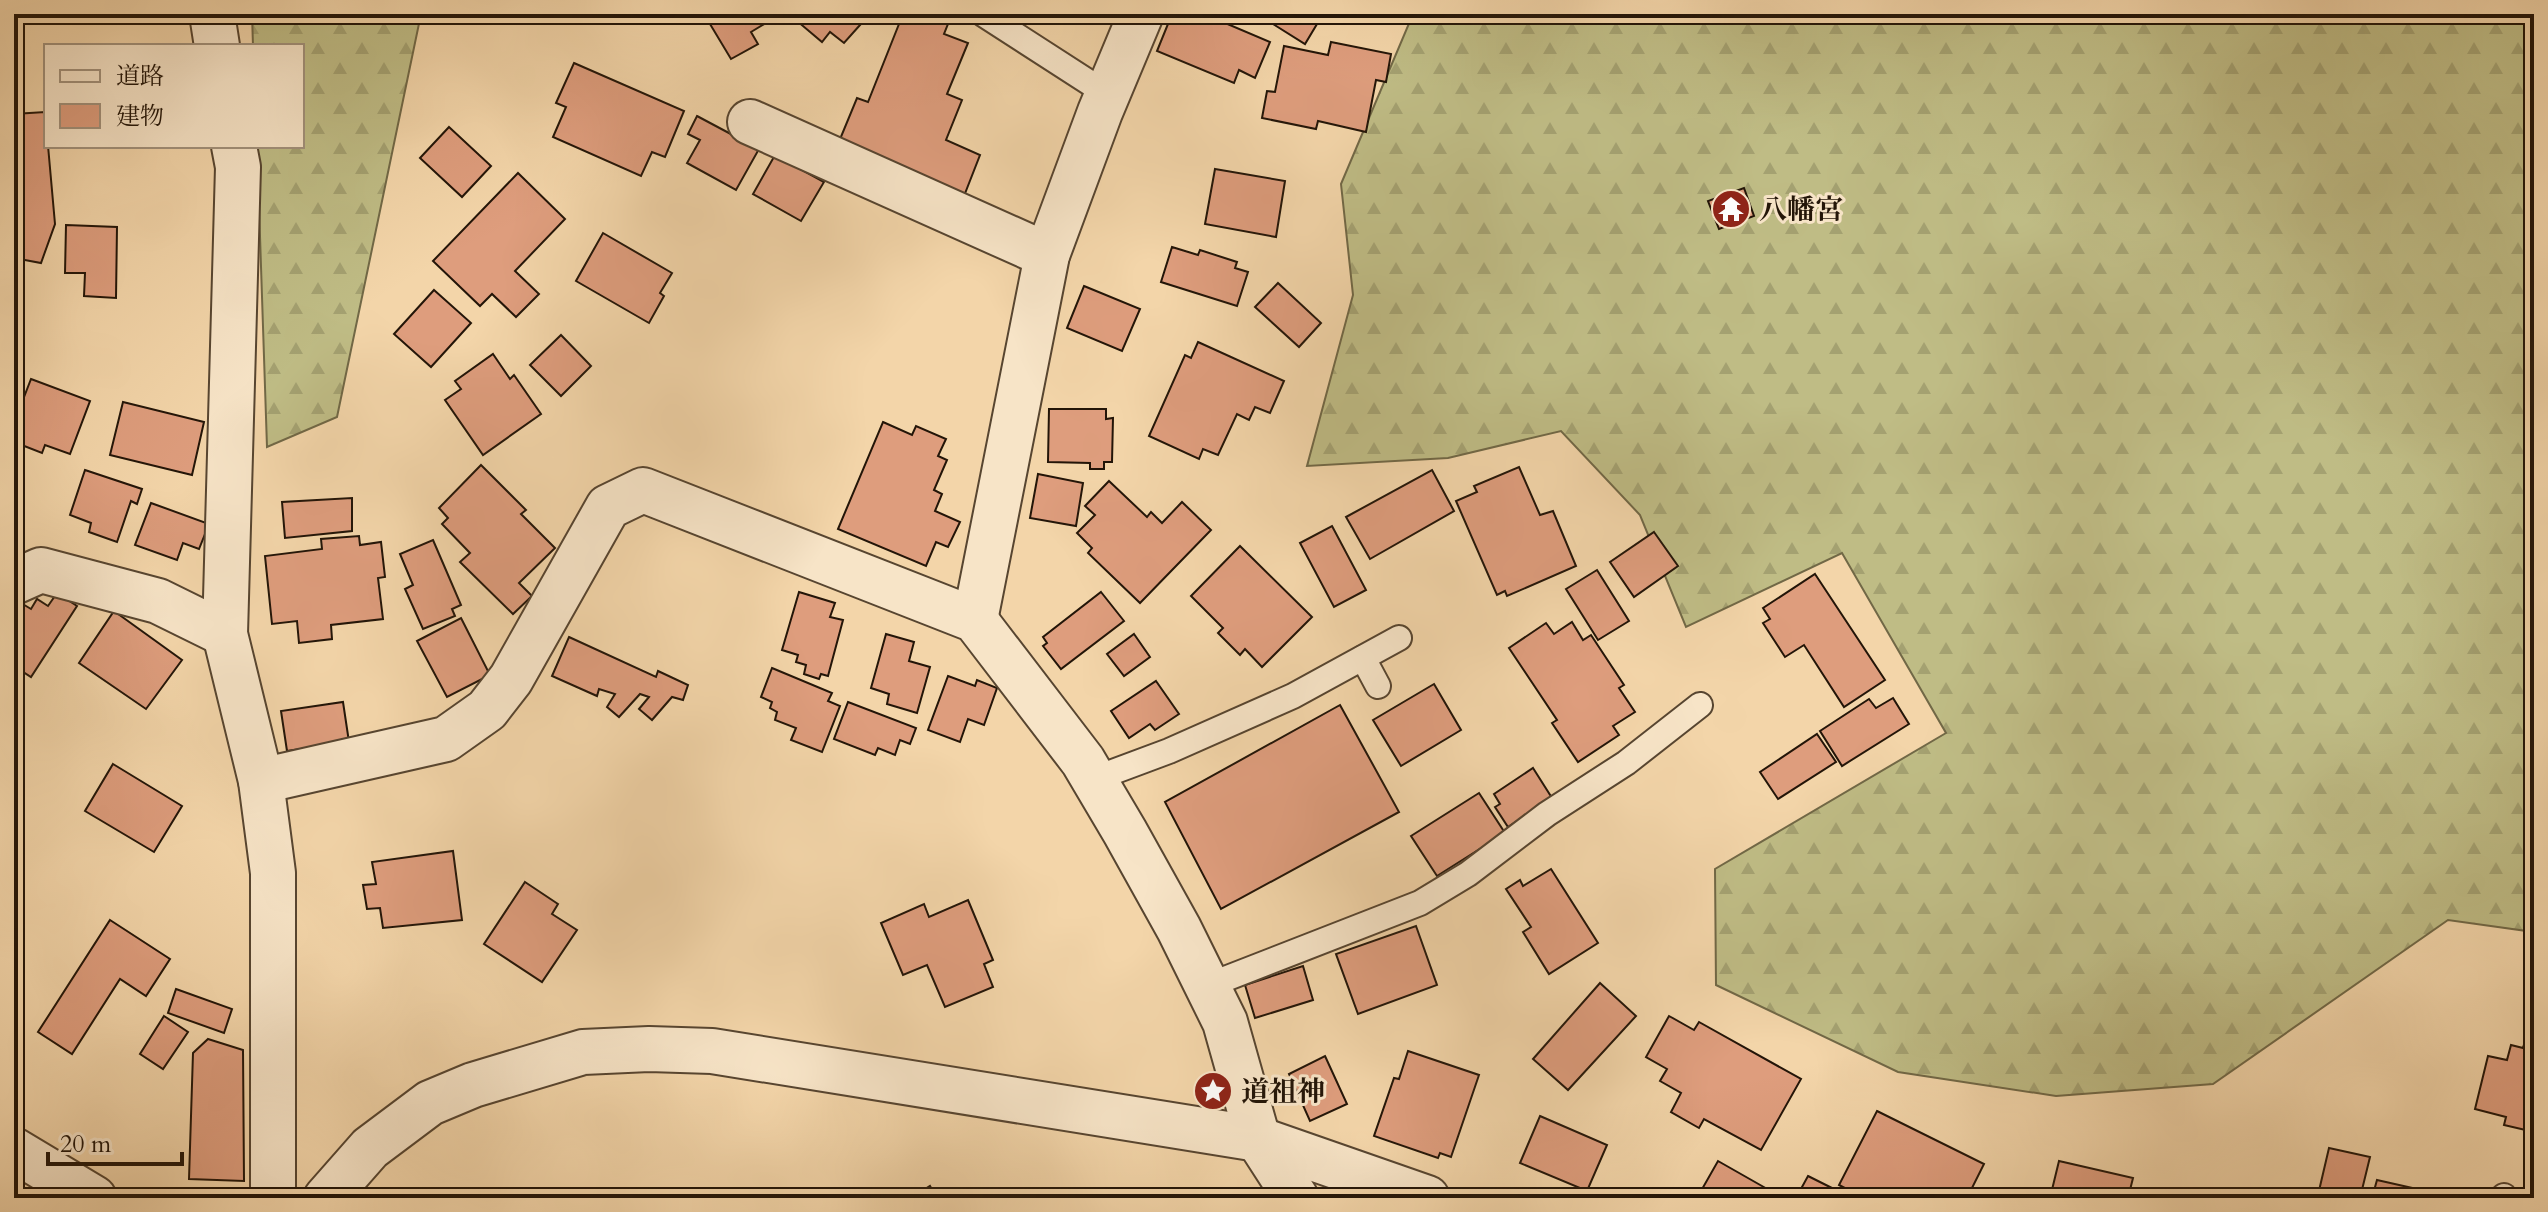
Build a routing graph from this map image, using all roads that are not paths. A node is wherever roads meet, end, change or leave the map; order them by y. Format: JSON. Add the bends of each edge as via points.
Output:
{"nodes":[{"id":1,"x":212,"y":14,"type":"edge"},
{"id":2,"x":983,"y":14,"type":"edge"},
{"id":3,"x":1141,"y":14,"type":"edge"},
{"id":4,"x":217,"y":44,"type":"edge"},
{"id":5,"x":1107,"y":94,"type":"junction"},
{"id":6,"x":750,"y":122,"type":"dead end"},
{"id":7,"x":234,"y":148,"type":"edge"},
{"id":8,"x":1047,"y":255,"type":"junction"},
{"id":9,"x":14,"y":582,"type":"edge"},
{"id":10,"x":975,"y":620,"type":"junction"},
{"id":11,"x":225,"y":634,"type":"junction"},
{"id":12,"x":1399,"y":638,"type":"dead end"},
{"id":13,"x":1363,"y":658,"type":"junction"},
{"id":14,"x":1378,"y":686,"type":"dead end"},
{"id":15,"x":1700,"y":705,"type":"dead end"},
{"id":16,"x":1094,"y":779,"type":"junction"},
{"id":17,"x":261,"y":781,"type":"junction"},
{"id":18,"x":1207,"y":986,"type":"junction"},
{"id":19,"x":1258,"y":1139,"type":"junction"},
{"id":20,"x":14,"y":1150,"type":"edge"},
{"id":21,"x":94,"y":1198,"type":"edge"},
{"id":22,"x":273,"y":1198,"type":"edge"},
{"id":23,"x":326,"y":1198,"type":"edge"},
{"id":24,"x":1296,"y":1198,"type":"edge"},
{"id":25,"x":1427,"y":1198,"type":"edge"}],
"edges":[{"from":1,"to":4,"type":"street"},
{"from":2,"to":5,"type":"lane"},
{"from":3,"to":5,"type":"street"},
{"from":5,"to":8,"type":"street"},
{"from":6,"to":8,"type":"street"},
{"from":7,"to":11,"type":"street"},
{"from":8,"to":10,"type":"street"},
{"from":9,"to":11,"type":"street","via":[[41,570],[158,601]]},
{"from":10,"to":16,"type":"street"},
{"from":10,"to":17,"type":"street","via":[[643,490],[608,507],[511,679],[487,710],[446,739]]},
{"from":11,"to":17,"type":"street"},
{"from":12,"to":13,"type":"lane"},
{"from":13,"to":14,"type":"lane"},
{"from":13,"to":16,"type":"lane","via":[[1293,696]]},
{"from":15,"to":18,"type":"lane","via":[[1626,763],[1420,903]]},
{"from":16,"to":18,"type":"street"},
{"from":17,"to":22,"type":"street","via":[[273,873]]},
{"from":18,"to":19,"type":"street","via":[[1225,1022]]},
{"from":19,"to":23,"type":"street","via":[[712,1051],[583,1052],[430,1103],[370,1148]]},
{"from":19,"to":24,"type":"street"},
{"from":19,"to":25,"type":"street"},
{"from":20,"to":21,"type":"street"}]}
